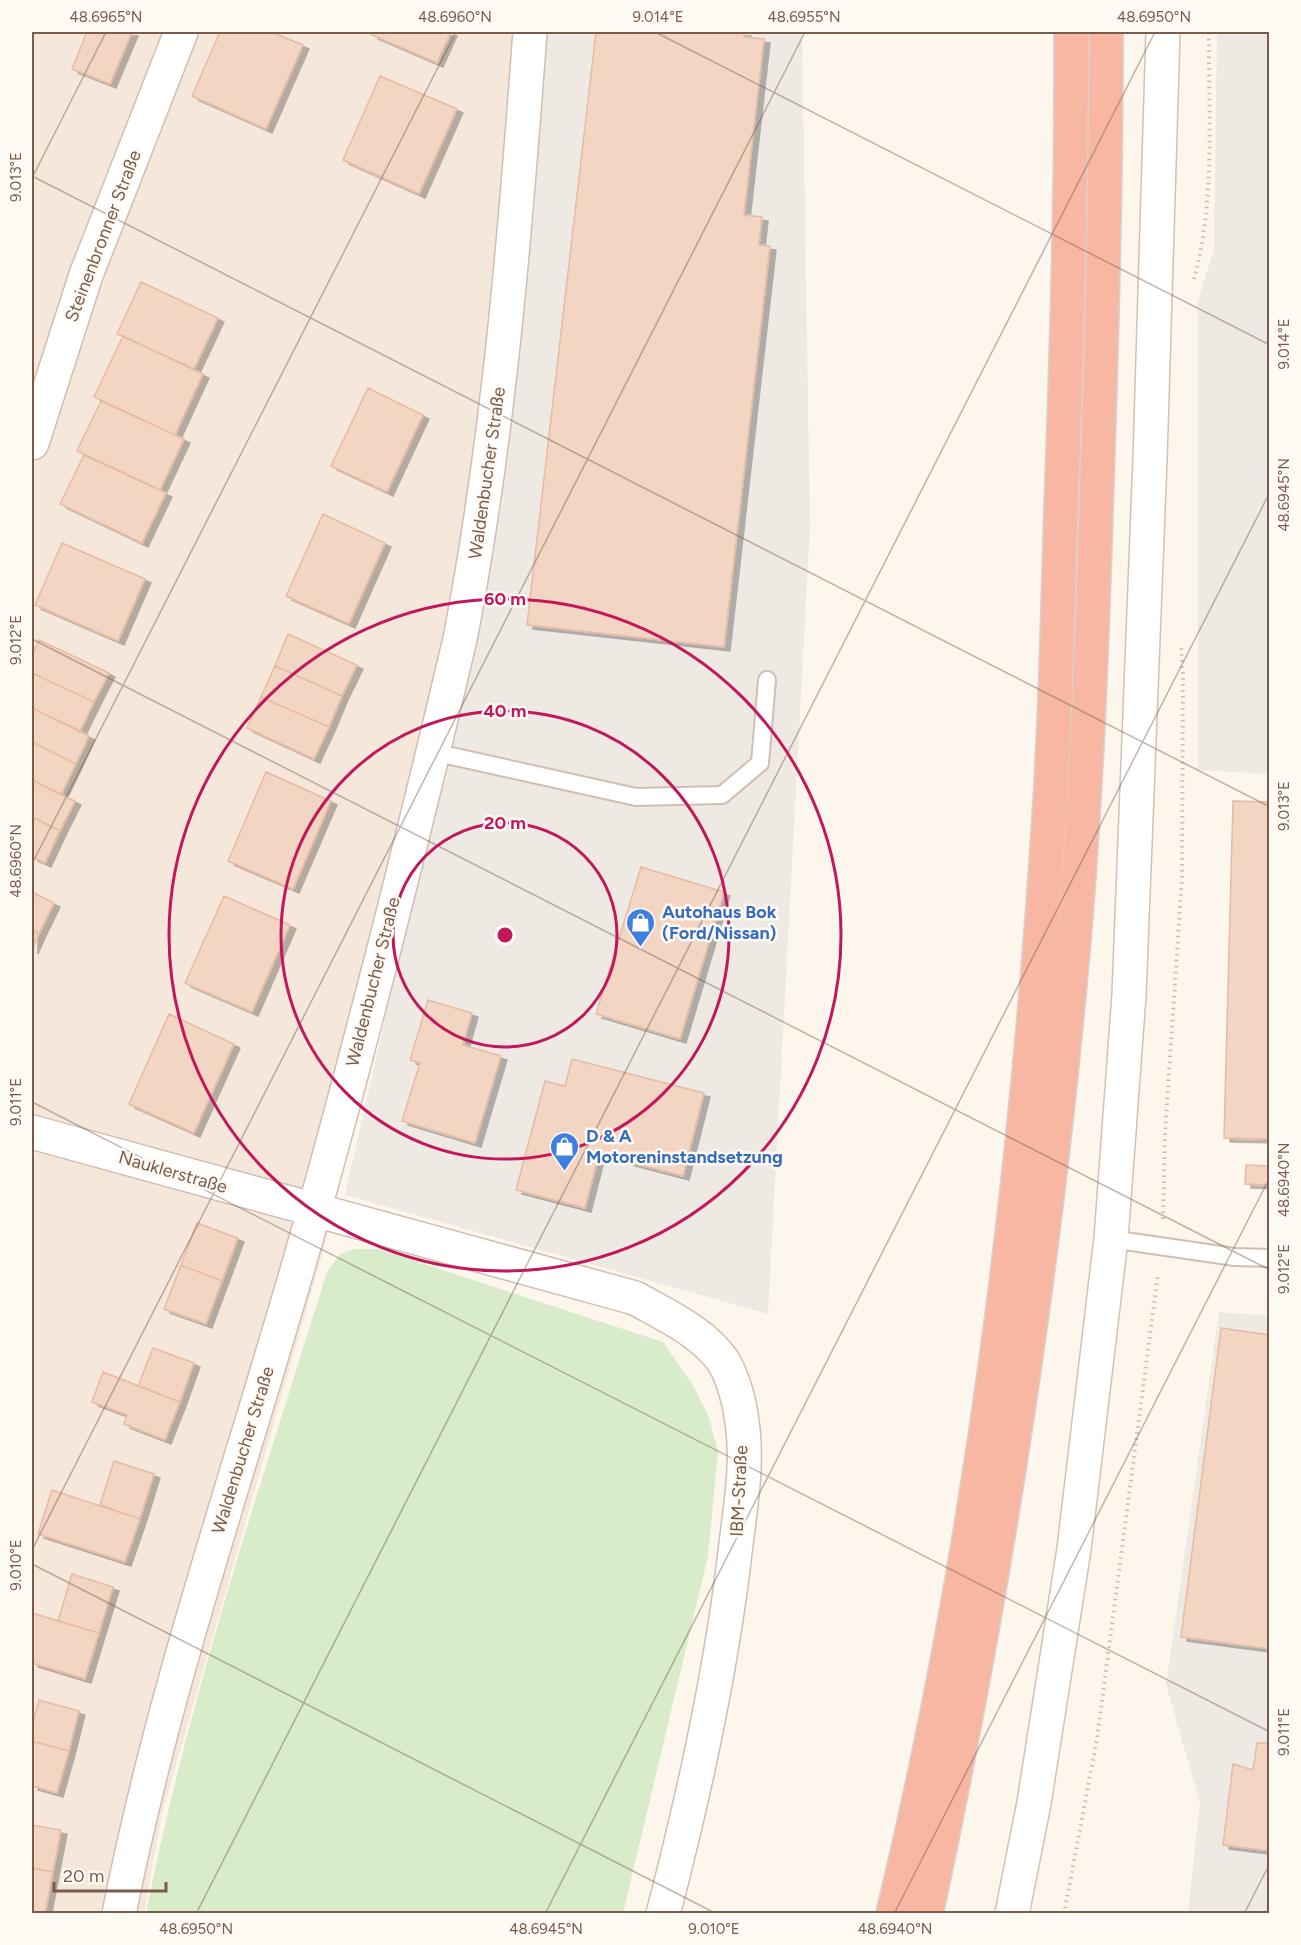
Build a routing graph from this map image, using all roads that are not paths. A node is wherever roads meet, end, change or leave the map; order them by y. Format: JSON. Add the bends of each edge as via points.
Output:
{"nodes":[{"id":1,"x":181,"y":32,"type":"edge"},
{"id":2,"x":530,"y":32,"type":"edge"},
{"id":3,"x":1071,"y":32,"type":"edge"},
{"id":4,"x":1106,"y":32,"type":"edge"},
{"id":5,"x":1163,"y":32,"type":"edge"},
{"id":6,"x":32,"y":443,"type":"edge"},
{"id":7,"x":767,"y":680,"type":"dead end"},
{"id":8,"x":433,"y":752,"type":"junction"},
{"id":9,"x":32,"y":1132,"type":"edge"},
{"id":10,"x":314,"y":1210,"type":"junction"},
{"id":11,"x":1111,"y":1239,"type":"junction"},
{"id":12,"x":1269,"y":1258,"type":"edge"},
{"id":13,"x":119,"y":1914,"type":"edge"},
{"id":14,"x":663,"y":1914,"type":"edge"},
{"id":15,"x":893,"y":1914,"type":"edge"},
{"id":16,"x":926,"y":1914,"type":"edge"},
{"id":17,"x":1012,"y":1914,"type":"edge"}],
"edges":[{"from":1,"to":6,"type":"street","name":"Steinenbronner Straße","via":[[86,275]]},
{"from":2,"to":8,"type":"street","name":"Waldenbucher Straße","via":[[503,352],[488,475],[460,639]]},
{"from":3,"to":15,"type":"highway","via":[[1072,196],[1055,688],[1030,1057],[971,1539],[918,1812]]},
{"from":4,"to":16,"type":"highway","via":[[1106,188],[1094,587],[1070,981],[1040,1257],[1001,1532]]},
{"from":5,"to":11,"type":"street","via":[[1130,995]]},
{"from":7,"to":8,"type":"lane","via":[[760,763],[722,795],[636,797]]},
{"from":8,"to":10,"type":"street","name":"Waldenbucher Straße"},
{"from":9,"to":10,"type":"street","name":"Nauklerstraße"},
{"from":10,"to":13,"type":"street","name":"Waldenbucher Straße","via":[[178,1670],[133,1842]]},
{"from":10,"to":14,"type":"street","name":"IBM-Straße","via":[[635,1298],[704,1341],[723,1362],[742,1422],[744,1476],[731,1588],[697,1772]]},
{"from":11,"to":12,"type":"lane","via":[[1235,1257]]},
{"from":11,"to":17,"type":"street","via":[[1074,1549],[1034,1803]]}]}
